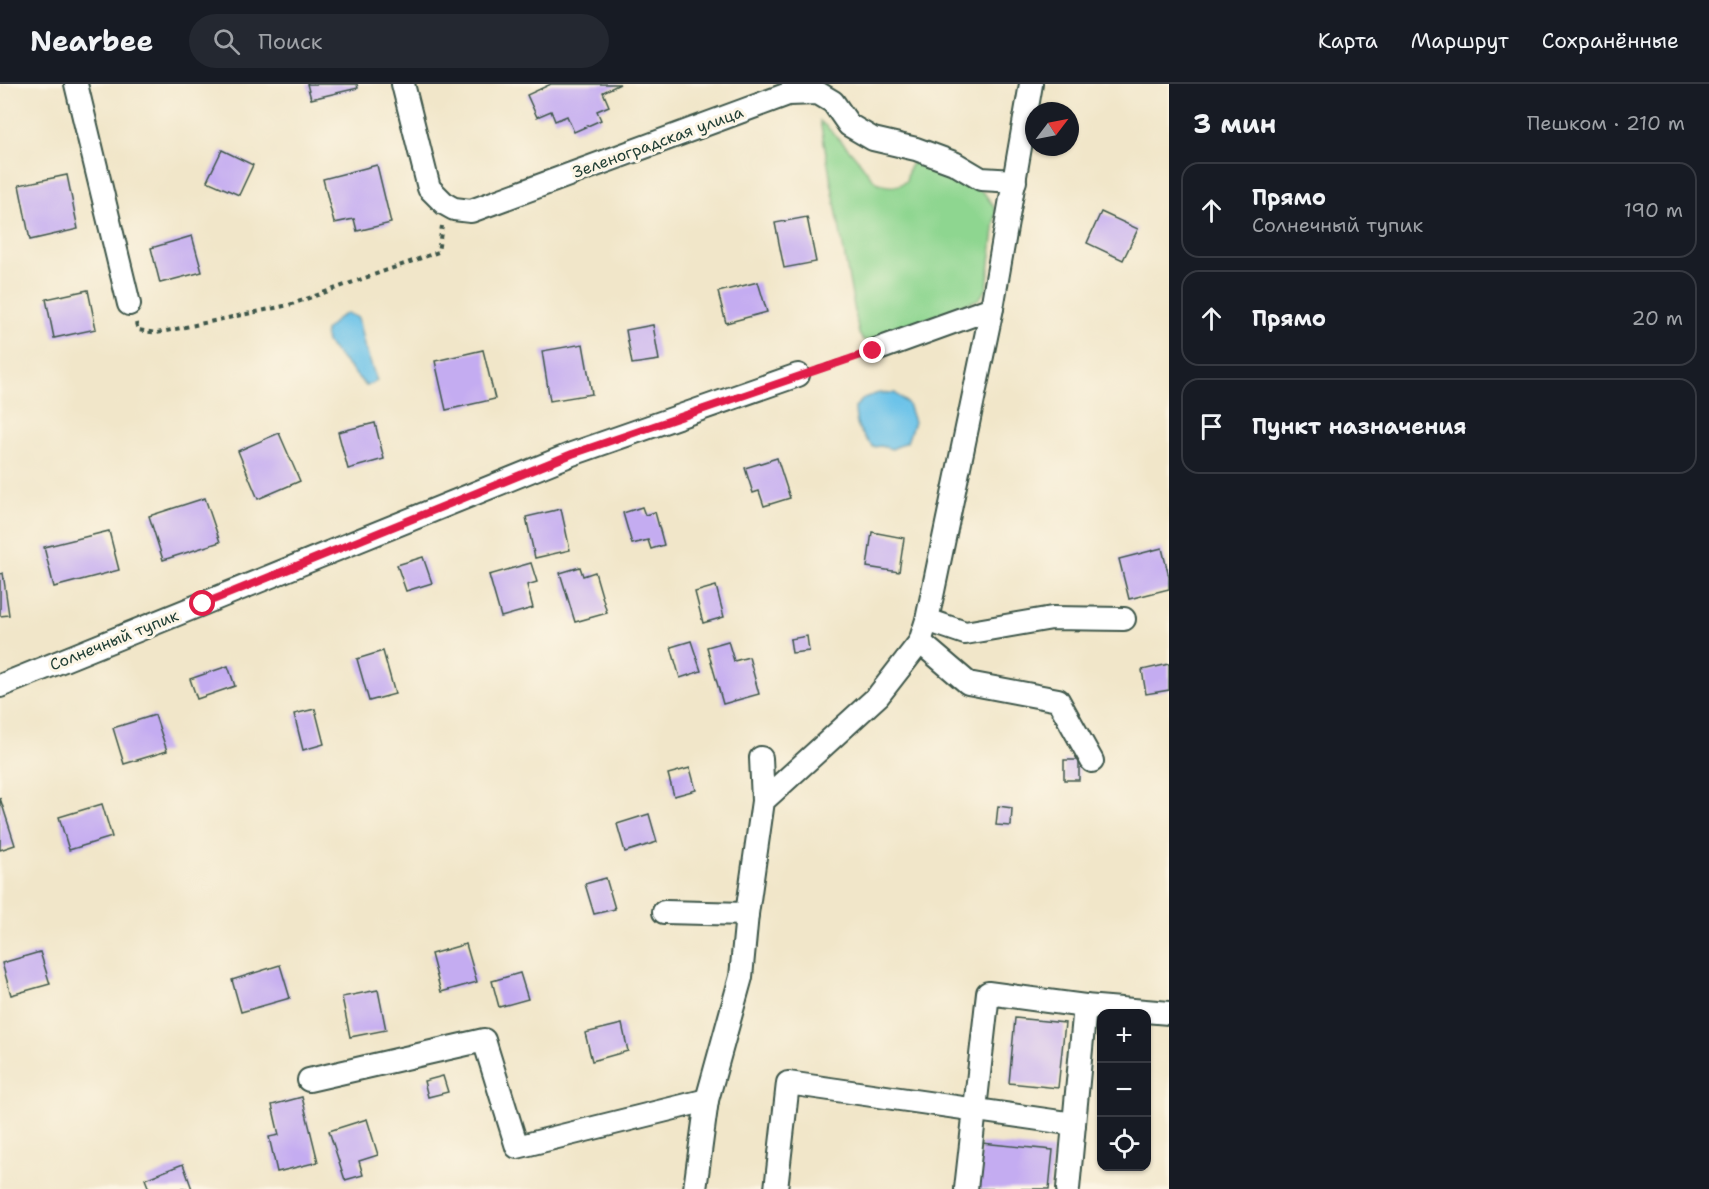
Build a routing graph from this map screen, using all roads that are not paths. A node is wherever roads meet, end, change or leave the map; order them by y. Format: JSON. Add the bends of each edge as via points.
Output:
{"nodes":[{"id":1,"x":76,"y":84,"type":"edge"},
{"id":2,"x":403,"y":84,"type":"edge"},
{"id":3,"x":1031,"y":84,"type":"edge"},
{"id":4,"x":785,"y":89,"type":"edge"},
{"id":5,"x":1015,"y":181,"type":"junction"},
{"id":6,"x":129,"y":304,"type":"road end"},
{"id":7,"x":992,"y":308,"type":"junction"},
{"id":8,"x":873,"y":351,"type":"road end"},
{"id":9,"x":798,"y":375,"type":"road end"},
{"id":10,"x":1124,"y":619,"type":"dead end"},
{"id":11,"x":927,"y":620,"type":"junction"},
{"id":12,"x":920,"y":642,"type":"junction"},
{"id":13,"x":0,"y":686,"type":"edge"},
{"id":14,"x":761,"y":758,"type":"dead end"},
{"id":15,"x":1092,"y":761,"type":"dead end"},
{"id":16,"x":763,"y":801,"type":"junction"},
{"id":17,"x":664,"y":912,"type":"dead end"},
{"id":18,"x":747,"y":914,"type":"junction"},
{"id":19,"x":1085,"y":1006,"type":"junction"},
{"id":20,"x":1169,"y":1012,"type":"edge"},
{"id":21,"x":309,"y":1080,"type":"dead end"},
{"id":22,"x":707,"y":1100,"type":"junction"},
{"id":23,"x":975,"y":1109,"type":"junction"},
{"id":24,"x":1074,"y":1124,"type":"junction"},
{"id":25,"x":695,"y":1189,"type":"edge"},
{"id":26,"x":776,"y":1189,"type":"edge"},
{"id":27,"x":966,"y":1189,"type":"edge"},
{"id":28,"x":1068,"y":1189,"type":"edge"}],
"edges":[{"from":1,"to":6,"type":"street"},
{"from":2,"to":4,"type":"street","name":"Зеленоградская улица","via":[[429,188],[454,209],[471,211]]},
{"from":3,"to":5,"type":"street"},
{"from":4,"to":5,"type":"street","name":"Зеленоградская улица","via":[[818,93],[833,102],[849,125],[873,139],[954,163],[981,179]]},
{"from":5,"to":7,"type":"street"},
{"from":7,"to":8,"type":"street"},
{"from":7,"to":11,"type":"street"},
{"from":9,"to":13,"type":"street","name":"Солнечный тупик","via":[[572,454]]},
{"from":10,"to":11,"type":"street","via":[[1053,618],[965,633]]},
{"from":11,"to":12,"type":"street"},
{"from":12,"to":15,"type":"street","via":[[968,683],[1058,700]]},
{"from":12,"to":16,"type":"street","via":[[878,696]]},
{"from":14,"to":16,"type":"street"},
{"from":16,"to":18,"type":"street"},
{"from":17,"to":18,"type":"street"},
{"from":18,"to":22,"type":"street","via":[[741,977]]},
{"from":19,"to":20,"type":"street"},
{"from":19,"to":23,"type":"street","via":[[988,993]]},
{"from":19,"to":24,"type":"street"},
{"from":21,"to":22,"type":"street","via":[[484,1040],[517,1147]]},
{"from":22,"to":25,"type":"street"},
{"from":23,"to":24,"type":"street"},
{"from":23,"to":26,"type":"street","via":[[788,1083]]},
{"from":23,"to":27,"type":"street"},
{"from":24,"to":28,"type":"street"}]}
